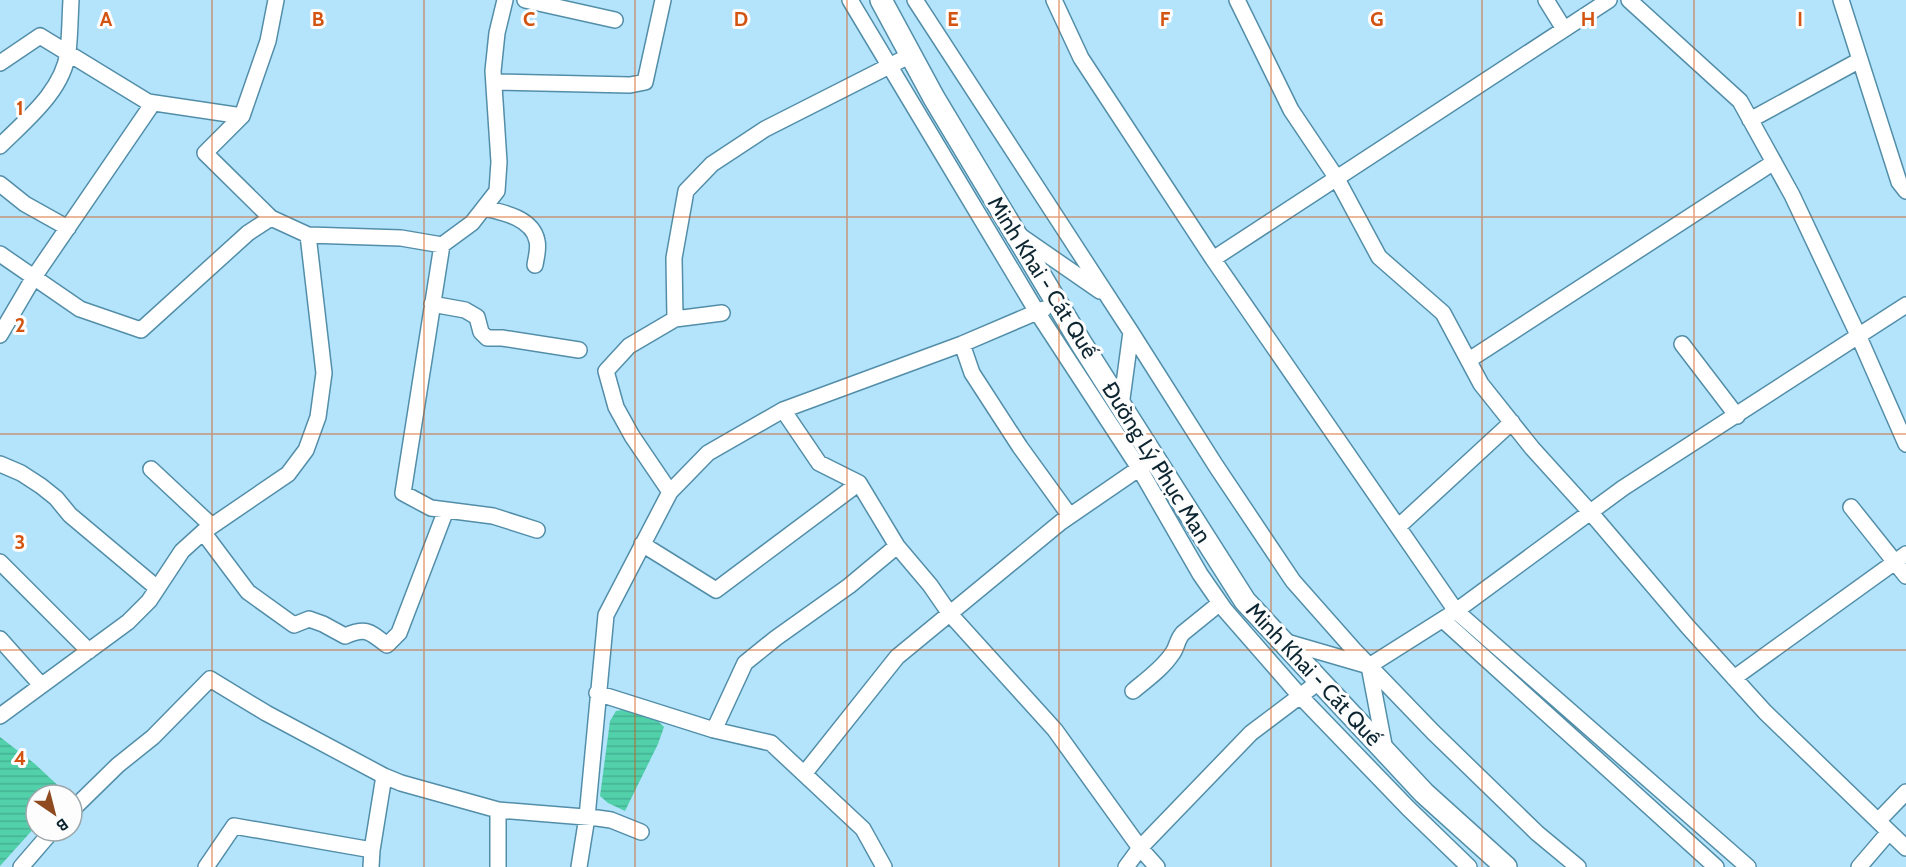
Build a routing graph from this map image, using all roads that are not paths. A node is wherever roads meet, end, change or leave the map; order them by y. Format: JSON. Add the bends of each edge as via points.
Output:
{"nodes":[{"id":1,"x":71,"y":0,"type":"edge"},
{"id":2,"x":276,"y":0,"type":"edge"},
{"id":3,"x":505,"y":0,"type":"edge"},
{"id":4,"x":525,"y":0,"type":"edge"},
{"id":5,"x":663,"y":0,"type":"edge"},
{"id":6,"x":850,"y":0,"type":"edge"},
{"id":7,"x":881,"y":0,"type":"edge"},
{"id":8,"x":915,"y":0,"type":"edge"},
{"id":9,"x":1054,"y":0,"type":"edge"},
{"id":10,"x":1238,"y":0,"type":"edge"},
{"id":11,"x":1546,"y":0,"type":"edge"},
{"id":12,"x":1609,"y":0,"type":"edge"},
{"id":13,"x":1629,"y":0,"type":"edge"},
{"id":14,"x":1841,"y":0,"type":"edge"},
{"id":15,"x":615,"y":20,"type":"dead end"},
{"id":16,"x":1564,"y":29,"type":"junction"},
{"id":17,"x":68,"y":53,"type":"junction"},
{"id":18,"x":911,"y":55,"type":"junction"},
{"id":19,"x":1860,"y":60,"type":"junction"},
{"id":20,"x":0,"y":63,"type":"edge"},
{"id":21,"x":888,"y":66,"type":"junction"},
{"id":22,"x":494,"y":82,"type":"junction"},
{"id":23,"x":153,"y":103,"type":"junction"},
{"id":24,"x":242,"y":116,"type":"junction"},
{"id":25,"x":1750,"y":120,"type":"junction"},
{"id":26,"x":0,"y":146,"type":"edge"},
{"id":27,"x":1774,"y":162,"type":"junction"},
{"id":28,"x":1336,"y":177,"type":"junction"},
{"id":29,"x":0,"y":184,"type":"edge"},
{"id":30,"x":1906,"y":191,"type":"edge"},
{"id":31,"x":484,"y":208,"type":"junction"},
{"id":32,"x":271,"y":218,"type":"junction"},
{"id":33,"x":68,"y":228,"type":"junction"},
{"id":34,"x":1016,"y":233,"type":"junction"},
{"id":35,"x":308,"y":235,"type":"junction"},
{"id":36,"x":442,"y":245,"type":"junction"},
{"id":37,"x":0,"y":254,"type":"edge"},
{"id":38,"x":1213,"y":259,"type":"junction"},
{"id":39,"x":535,"y":265,"type":"dead end"},
{"id":40,"x":34,"y":278,"type":"junction"},
{"id":41,"x":1108,"y":296,"type":"junction"},
{"id":42,"x":1058,"y":303,"type":"junction"},
{"id":43,"x":432,"y":304,"type":"junction"},
{"id":44,"x":1906,"y":305,"type":"edge"},
{"id":45,"x":1036,"y":312,"type":"junction"},
{"id":46,"x":722,"y":313,"type":"dead end"},
{"id":47,"x":675,"y":319,"type":"junction"},
{"id":48,"x":1131,"y":332,"type":"junction"},
{"id":49,"x":0,"y":335,"type":"edge"},
{"id":50,"x":1859,"y":336,"type":"junction"},
{"id":51,"x":962,"y":344,"type":"junction"},
{"id":52,"x":1682,"y":344,"type":"dead end"},
{"id":53,"x":579,"y":350,"type":"dead end"},
{"id":54,"x":1469,"y":360,"type":"junction"},
{"id":55,"x":1121,"y":406,"type":"junction"},
{"id":56,"x":783,"y":410,"type":"junction"},
{"id":57,"x":1737,"y":416,"type":"junction"},
{"id":58,"x":1512,"y":422,"type":"junction"},
{"id":59,"x":1906,"y":444,"type":"edge"},
{"id":60,"x":1146,"y":463,"type":"junction"},
{"id":61,"x":0,"y":464,"type":"edge"},
{"id":62,"x":151,"y":469,"type":"dead end"},
{"id":63,"x":860,"y":483,"type":"junction"},
{"id":64,"x":670,"y":492,"type":"junction"},
{"id":65,"x":1851,"y":507,"type":"dead end"},
{"id":66,"x":446,"y":510,"type":"junction"},
{"id":67,"x":1591,"y":513,"type":"junction"},
{"id":68,"x":1070,"y":516,"type":"junction"},
{"id":69,"x":1398,"y":527,"type":"junction"},
{"id":70,"x":208,"y":529,"type":"junction"},
{"id":71,"x":537,"y":530,"type":"dead end"},
{"id":72,"x":642,"y":544,"type":"junction"},
{"id":73,"x":897,"y":546,"type":"junction"},
{"id":74,"x":1901,"y":558,"type":"edge"},
{"id":75,"x":0,"y":561,"type":"edge"},
{"id":76,"x":1906,"y":576,"type":"edge"},
{"id":77,"x":157,"y":588,"type":"junction"},
{"id":78,"x":1220,"y":603,"type":"junction"},
{"id":79,"x":1456,"y":611,"type":"junction"},
{"id":80,"x":950,"y":614,"type":"junction"},
{"id":81,"x":1443,"y":620,"type":"junction"},
{"id":82,"x":0,"y":639,"type":"edge"},
{"id":83,"x":1282,"y":640,"type":"junction"},
{"id":84,"x":89,"y":651,"type":"junction"},
{"id":85,"x":1369,"y":666,"type":"junction"},
{"id":86,"x":1734,"y":678,"type":"junction"},
{"id":87,"x":1320,"y":681,"type":"junction"},
{"id":88,"x":41,"y":685,"type":"junction"},
{"id":89,"x":1133,"y":691,"type":"dead end"},
{"id":90,"x":597,"y":693,"type":"junction"},
{"id":91,"x":1300,"y":696,"type":"junction"},
{"id":92,"x":0,"y":716,"type":"edge"},
{"id":93,"x":714,"y":730,"type":"junction"},
{"id":94,"x":1385,"y":751,"type":"junction"},
{"id":95,"x":804,"y":774,"type":"junction"},
{"id":96,"x":384,"y":776,"type":"junction"},
{"id":97,"x":1906,"y":792,"type":"edge"},
{"id":98,"x":84,"y":798,"type":"edge"},
{"id":99,"x":498,"y":810,"type":"junction"},
{"id":100,"x":587,"y":817,"type":"junction"},
{"id":101,"x":1884,"y":827,"type":"junction"},
{"id":102,"x":641,"y":832,"type":"dead end"},
{"id":103,"x":42,"y":843,"type":"edge"},
{"id":104,"x":1140,"y":848,"type":"junction"},
{"id":105,"x":1906,"y":848,"type":"edge"},
{"id":106,"x":372,"y":850,"type":"junction"},
{"id":107,"x":21,"y":867,"type":"edge"},
{"id":108,"x":206,"y":867,"type":"edge"},
{"id":109,"x":371,"y":867,"type":"edge"},
{"id":110,"x":498,"y":867,"type":"edge"},
{"id":111,"x":579,"y":867,"type":"edge"},
{"id":112,"x":884,"y":867,"type":"edge"},
{"id":113,"x":1125,"y":867,"type":"edge"},
{"id":114,"x":1157,"y":867,"type":"edge"},
{"id":115,"x":1469,"y":867,"type":"edge"},
{"id":116,"x":1506,"y":867,"type":"edge"},
{"id":117,"x":1578,"y":867,"type":"edge"},
{"id":118,"x":1716,"y":867,"type":"edge"},
{"id":119,"x":1748,"y":867,"type":"edge"},
{"id":120,"x":1859,"y":867,"type":"edge"}],
"edges":[{"from":1,"to":17,"type":"street"},
{"from":2,"to":24,"type":"street","via":[[268,41]]},
{"from":3,"to":22,"type":"street","via":[[497,33]]},
{"from":4,"to":15,"type":"street"},
{"from":5,"to":22,"type":"street","via":[[645,82]]},
{"from":6,"to":21,"type":"street","name":"Minh Khai - Cát Quế"},
{"from":7,"to":18,"type":"main road","name":"Đường Lý Phục Man"},
{"from":8,"to":41,"type":"street"},
{"from":9,"to":38,"type":"street","via":[[1081,58]]},
{"from":10,"to":28,"type":"street","via":[[1291,110]]},
{"from":11,"to":16,"type":"street"},
{"from":12,"to":16,"type":"street"},
{"from":13,"to":25,"type":"street","via":[[1740,100]]},
{"from":14,"to":19,"type":"street"},
{"from":16,"to":28,"type":"street"},
{"from":17,"to":20,"type":"street","via":[[40,36]]},
{"from":17,"to":23,"type":"street"},
{"from":17,"to":26,"type":"street","via":[[62,75],[37,110]]},
{"from":18,"to":21,"type":"street"},
{"from":18,"to":34,"type":"main road","name":"Đường Lý Phục Man"},
{"from":19,"to":25,"type":"street"},
{"from":19,"to":30,"type":"street","via":[[1899,182]]},
{"from":21,"to":45,"type":"street","name":"Minh Khai - Cát Quế"},
{"from":21,"to":47,"type":"street","via":[[765,129],[712,164],[686,191],[674,258]]},
{"from":22,"to":31,"type":"street","via":[[497,191]]},
{"from":23,"to":24,"type":"street"},
{"from":23,"to":33,"type":"street"},
{"from":24,"to":32,"type":"street","via":[[205,153]]},
{"from":25,"to":27,"type":"street"},
{"from":27,"to":50,"type":"street"},
{"from":27,"to":54,"type":"street"},
{"from":28,"to":38,"type":"street"},
{"from":28,"to":54,"type":"street","via":[[1379,257],[1443,313]]},
{"from":29,"to":33,"type":"street","via":[[25,204]]},
{"from":31,"to":36,"type":"street"},
{"from":31,"to":39,"type":"street","via":[[508,213],[529,226],[538,241]]},
{"from":32,"to":35,"type":"street"},
{"from":32,"to":40,"type":"street","via":[[248,233],[141,330],[80,309]]},
{"from":33,"to":40,"type":"street"},
{"from":34,"to":41,"type":"street"},
{"from":34,"to":42,"type":"main road","name":"Đường Lý Phục Man"},
{"from":35,"to":36,"type":"street","via":[[401,238]]},
{"from":35,"to":70,"type":"street","via":[[324,373],[318,417],[306,450],[288,474]]},
{"from":36,"to":43,"type":"street"},
{"from":37,"to":40,"type":"street"},
{"from":38,"to":69,"type":"street"},
{"from":40,"to":49,"type":"street"},
{"from":41,"to":48,"type":"street"},
{"from":42,"to":45,"type":"street"},
{"from":42,"to":55,"type":"main road","name":"Đường Lý Phục Man"},
{"from":43,"to":53,"type":"street","via":[[465,310],[477,317],[487,339]]},
{"from":43,"to":66,"type":"street","via":[[403,493],[431,508]]},
{"from":44,"to":50,"type":"street"},
{"from":45,"to":51,"type":"street"},
{"from":45,"to":60,"type":"street","name":"Minh Khai - Cát Quế"},
{"from":46,"to":47,"type":"street"},
{"from":47,"to":64,"type":"street","via":[[629,346],[606,371],[616,407]]},
{"from":48,"to":55,"type":"street"},
{"from":48,"to":85,"type":"street","via":[[1293,581]]},
{"from":50,"to":57,"type":"street"},
{"from":50,"to":59,"type":"street"},
{"from":51,"to":56,"type":"street"},
{"from":51,"to":68,"type":"street","via":[[972,373]]},
{"from":52,"to":57,"type":"street"},
{"from":54,"to":58,"type":"street","via":[[1481,384]]},
{"from":55,"to":60,"type":"main road","name":"Đường Lý Phục Man"},
{"from":56,"to":63,"type":"street","via":[[819,463]]},
{"from":56,"to":64,"type":"street","via":[[708,453]]},
{"from":57,"to":67,"type":"street","via":[[1623,488]]},
{"from":58,"to":67,"type":"street"},
{"from":58,"to":69,"type":"street"},
{"from":60,"to":68,"type":"street"},
{"from":60,"to":78,"type":"street","name":"Minh Khai - Cát Quế","via":[[1200,574]]},
{"from":60,"to":83,"type":"main road","name":"Đường Lý Phục Man","via":[[1245,601]]},
{"from":61,"to":77,"type":"street","via":[[42,486],[69,515]]},
{"from":62,"to":70,"type":"street"},
{"from":63,"to":72,"type":"street","via":[[716,590]]},
{"from":63,"to":73,"type":"street"},
{"from":64,"to":72,"type":"street"},
{"from":65,"to":74,"type":"street"},
{"from":66,"to":70,"type":"street","via":[[399,633],[387,645],[369,631],[359,630],[345,636],[309,619],[294,625],[248,592]]},
{"from":66,"to":71,"type":"street","via":[[493,516]]},
{"from":67,"to":79,"type":"street"},
{"from":67,"to":86,"type":"street"},
{"from":68,"to":80,"type":"street"},
{"from":69,"to":79,"type":"street"},
{"from":70,"to":77,"type":"street","via":[[182,551]]},
{"from":72,"to":90,"type":"street","via":[[606,615]]},
{"from":73,"to":80,"type":"street"},
{"from":73,"to":93,"type":"street","via":[[745,663]]},
{"from":74,"to":76,"type":"street"},
{"from":74,"to":86,"type":"street"},
{"from":75,"to":84,"type":"street"},
{"from":77,"to":84,"type":"street","via":[[128,622]]},
{"from":78,"to":89,"type":"street","via":[[1178,638],[1165,663]]},
{"from":78,"to":91,"type":"street","name":"Minh Khai - Cát Quế"},
{"from":79,"to":81,"type":"street"},
{"from":79,"to":119,"type":"street"},
{"from":80,"to":95,"type":"street","via":[[897,657]]},
{"from":80,"to":104,"type":"street","via":[[1055,730]]},
{"from":81,"to":85,"type":"street"},
{"from":81,"to":118,"type":"street"},
{"from":82,"to":88,"type":"street"},
{"from":83,"to":85,"type":"street"},
{"from":83,"to":87,"type":"main road","name":"Đường Lý Phục Man"},
{"from":84,"to":88,"type":"street"},
{"from":85,"to":94,"type":"street"},
{"from":85,"to":117,"type":"street","via":[[1537,833]]},
{"from":86,"to":101,"type":"street"},
{"from":87,"to":91,"type":"street"},
{"from":87,"to":94,"type":"main road","name":"Đường Lý Phục Man"},
{"from":88,"to":92,"type":"street"},
{"from":90,"to":93,"type":"street"},
{"from":90,"to":100,"type":"street"},
{"from":91,"to":104,"type":"street","via":[[1251,733]]},
{"from":91,"to":115,"type":"street","name":"Minh Khai - Cát Quế"},
{"from":93,"to":95,"type":"street","via":[[771,743]]},
{"from":94,"to":116,"type":"main road","name":"Đường Lý Phục Man","via":[[1424,793]]},
{"from":95,"to":112,"type":"street","via":[[863,829]]},
{"from":96,"to":98,"type":"street","via":[[210,679]]},
{"from":96,"to":99,"type":"street"},
{"from":96,"to":106,"type":"street"},
{"from":97,"to":101,"type":"street"},
{"from":99,"to":100,"type":"street"},
{"from":99,"to":110,"type":"street"},
{"from":100,"to":102,"type":"street","via":[[611,820]]},
{"from":100,"to":111,"type":"street"},
{"from":101,"to":105,"type":"street"},
{"from":101,"to":120,"type":"street"},
{"from":103,"to":107,"type":"street"},
{"from":104,"to":113,"type":"street"},
{"from":104,"to":114,"type":"street"},
{"from":106,"to":108,"type":"street","via":[[234,826]]},
{"from":106,"to":109,"type":"street"}]}
